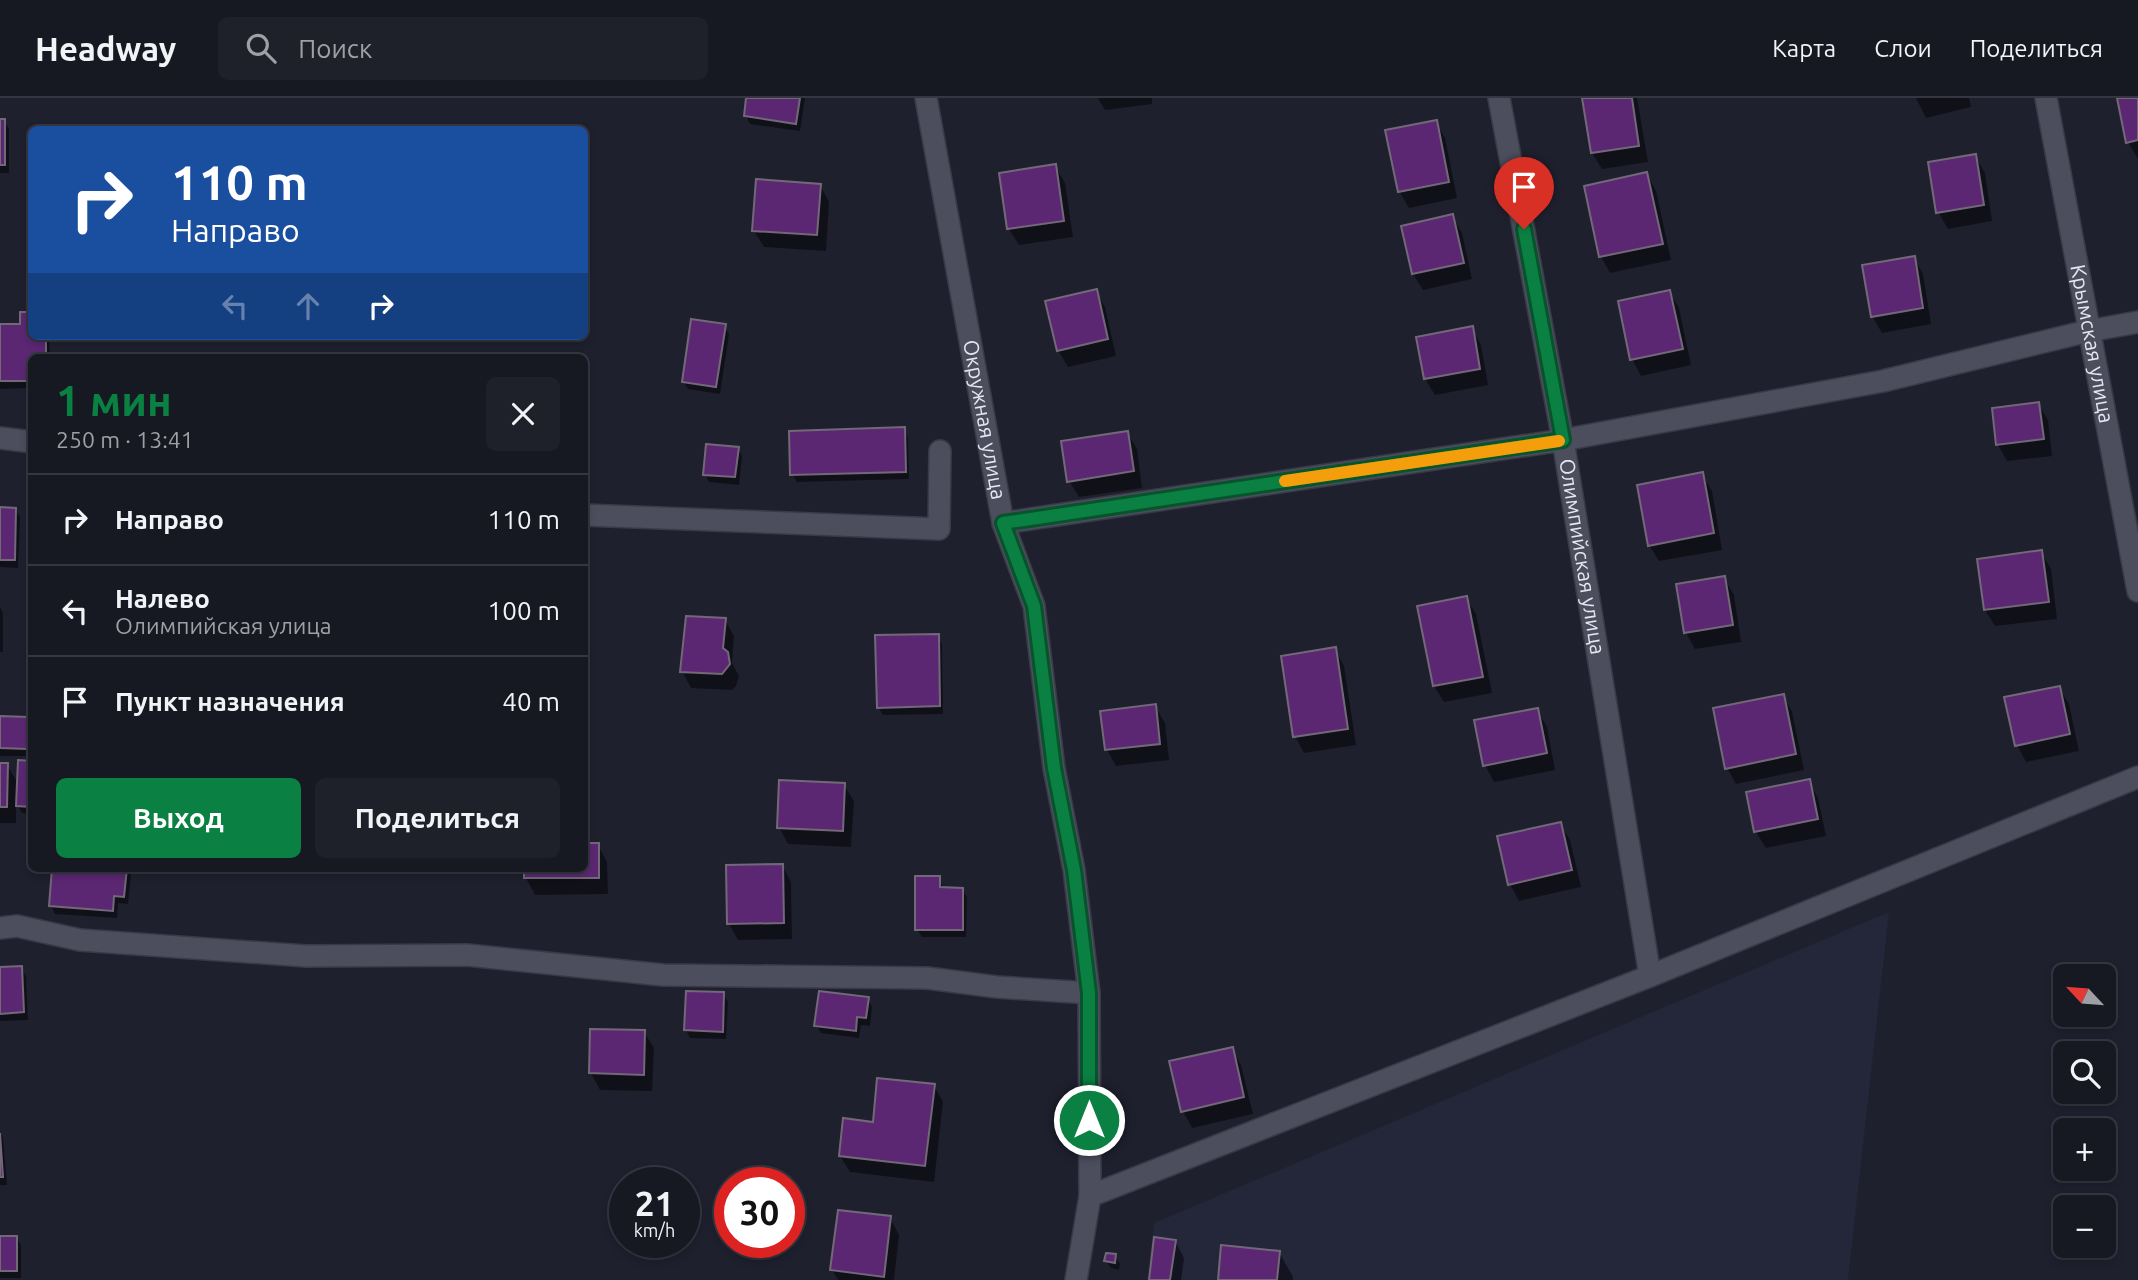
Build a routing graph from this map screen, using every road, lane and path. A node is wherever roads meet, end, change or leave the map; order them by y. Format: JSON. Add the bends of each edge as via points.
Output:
{"nodes":[{"id":1,"x":926,"y":98,"type":"edge"},
{"id":2,"x":1499,"y":98,"type":"edge"},
{"id":3,"x":2046,"y":98,"type":"edge"},
{"id":4,"x":2138,"y":323,"type":"edge"},
{"id":5,"x":2088,"y":331,"type":"junction"},
{"id":6,"x":0,"y":438,"type":"edge"},
{"id":7,"x":1563,"y":440,"type":"junction"},
{"id":8,"x":28,"y":442,"type":"edge"},
{"id":9,"x":940,"y":452,"type":"dead end"},
{"id":10,"x":588,"y":515,"type":"edge"},
{"id":11,"x":1003,"y":523,"type":"junction"},
{"id":12,"x":2138,"y":591,"type":"edge"},
{"id":13,"x":2138,"y":777,"type":"edge"},
{"id":14,"x":0,"y":928,"type":"edge"},
{"id":15,"x":1650,"y":975,"type":"junction"},
{"id":16,"x":1089,"y":993,"type":"junction"},
{"id":17,"x":1090,"y":1196,"type":"junction"},
{"id":18,"x":1076,"y":1280,"type":"edge"}],
"edges":[{"from":1,"to":11,"type":"street","name":"Окружная улица"},
{"from":2,"to":7,"type":"street","name":"Олимпийская улица"},
{"from":3,"to":5,"type":"street","name":"Крымская улица"},
{"from":4,"to":5,"type":"street"},
{"from":5,"to":7,"type":"street","via":[[1883,381]]},
{"from":5,"to":12,"type":"street","name":"Крымская улица"},
{"from":6,"to":8,"type":"street"},
{"from":7,"to":11,"type":"street"},
{"from":7,"to":15,"type":"street","name":"Олимпийская улица"},
{"from":9,"to":10,"type":"street","via":[[939,528]]},
{"from":11,"to":16,"type":"street","name":"Окружная улица","via":[[1034,606]]},
{"from":13,"to":15,"type":"street"},
{"from":14,"to":16,"type":"street","via":[[17,926],[80,940],[306,956],[467,955],[663,975],[927,978],[997,988]]},
{"from":15,"to":17,"type":"street"},
{"from":16,"to":17,"type":"street","name":"Окружная улица"},
{"from":17,"to":18,"type":"street","name":"Окружная улица"}]}
